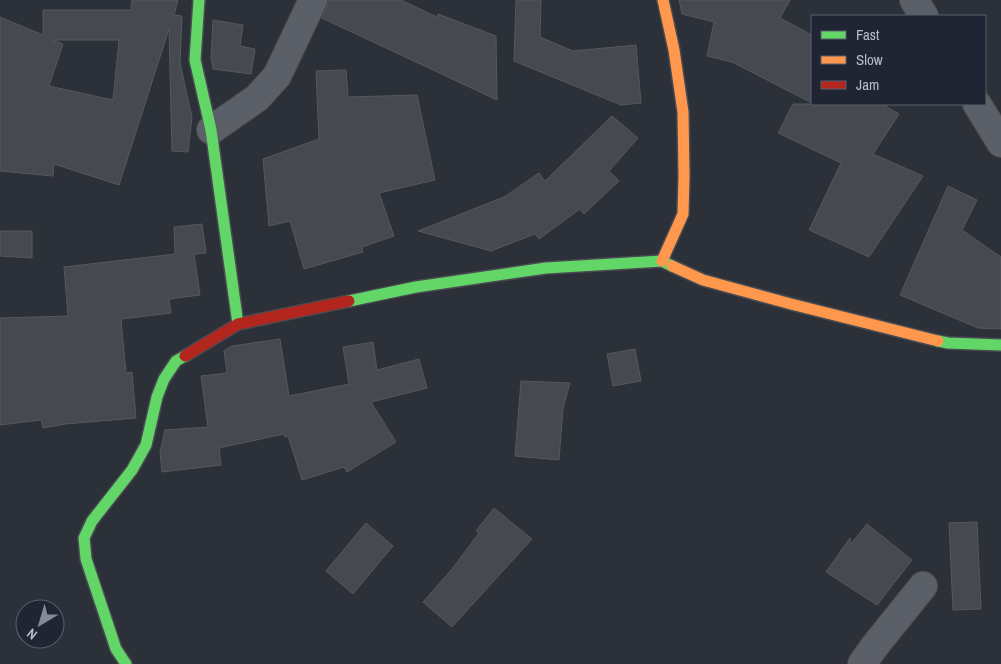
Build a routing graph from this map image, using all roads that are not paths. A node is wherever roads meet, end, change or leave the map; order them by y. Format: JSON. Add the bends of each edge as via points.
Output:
{"nodes":[{"id":1,"x":199,"y":0,"type":"edge"},
{"id":2,"x":313,"y":0,"type":"edge"},
{"id":3,"x":663,"y":0,"type":"edge"},
{"id":4,"x":914,"y":0,"type":"edge"},
{"id":5,"x":923,"y":15,"type":"edge"},
{"id":6,"x":978,"y":105,"type":"edge"},
{"id":7,"x":211,"y":130,"type":"junction"},
{"id":8,"x":1001,"y":143,"type":"edge"},
{"id":9,"x":662,"y":261,"type":"junction"},
{"id":10,"x":238,"y":324,"type":"junction"},
{"id":11,"x":1001,"y":345,"type":"edge"},
{"id":12,"x":923,"y":586,"type":"dead end"},
{"id":13,"x":126,"y":664,"type":"edge"},
{"id":14,"x":862,"y":664,"type":"edge"}],
"edges":[{"from":1,"to":7,"type":"street","via":[[195,60]]},
{"from":2,"to":7,"type":"street","via":[[277,76],[257,98]]},
{"from":3,"to":9,"type":"street","via":[[683,112],[684,176],[683,214]]},
{"from":4,"to":5,"type":"street"},
{"from":6,"to":8,"type":"street"},
{"from":7,"to":10,"type":"street"},
{"from":9,"to":10,"type":"street","via":[[546,268],[462,280]]},
{"from":9,"to":11,"type":"street","via":[[703,280],[911,334],[948,343]]},
{"from":10,"to":13,"type":"street","via":[[176,361],[157,397],[146,445],[132,470],[92,521],[84,538],[86,559],[116,649]]},
{"from":12,"to":14,"type":"street"}]}
